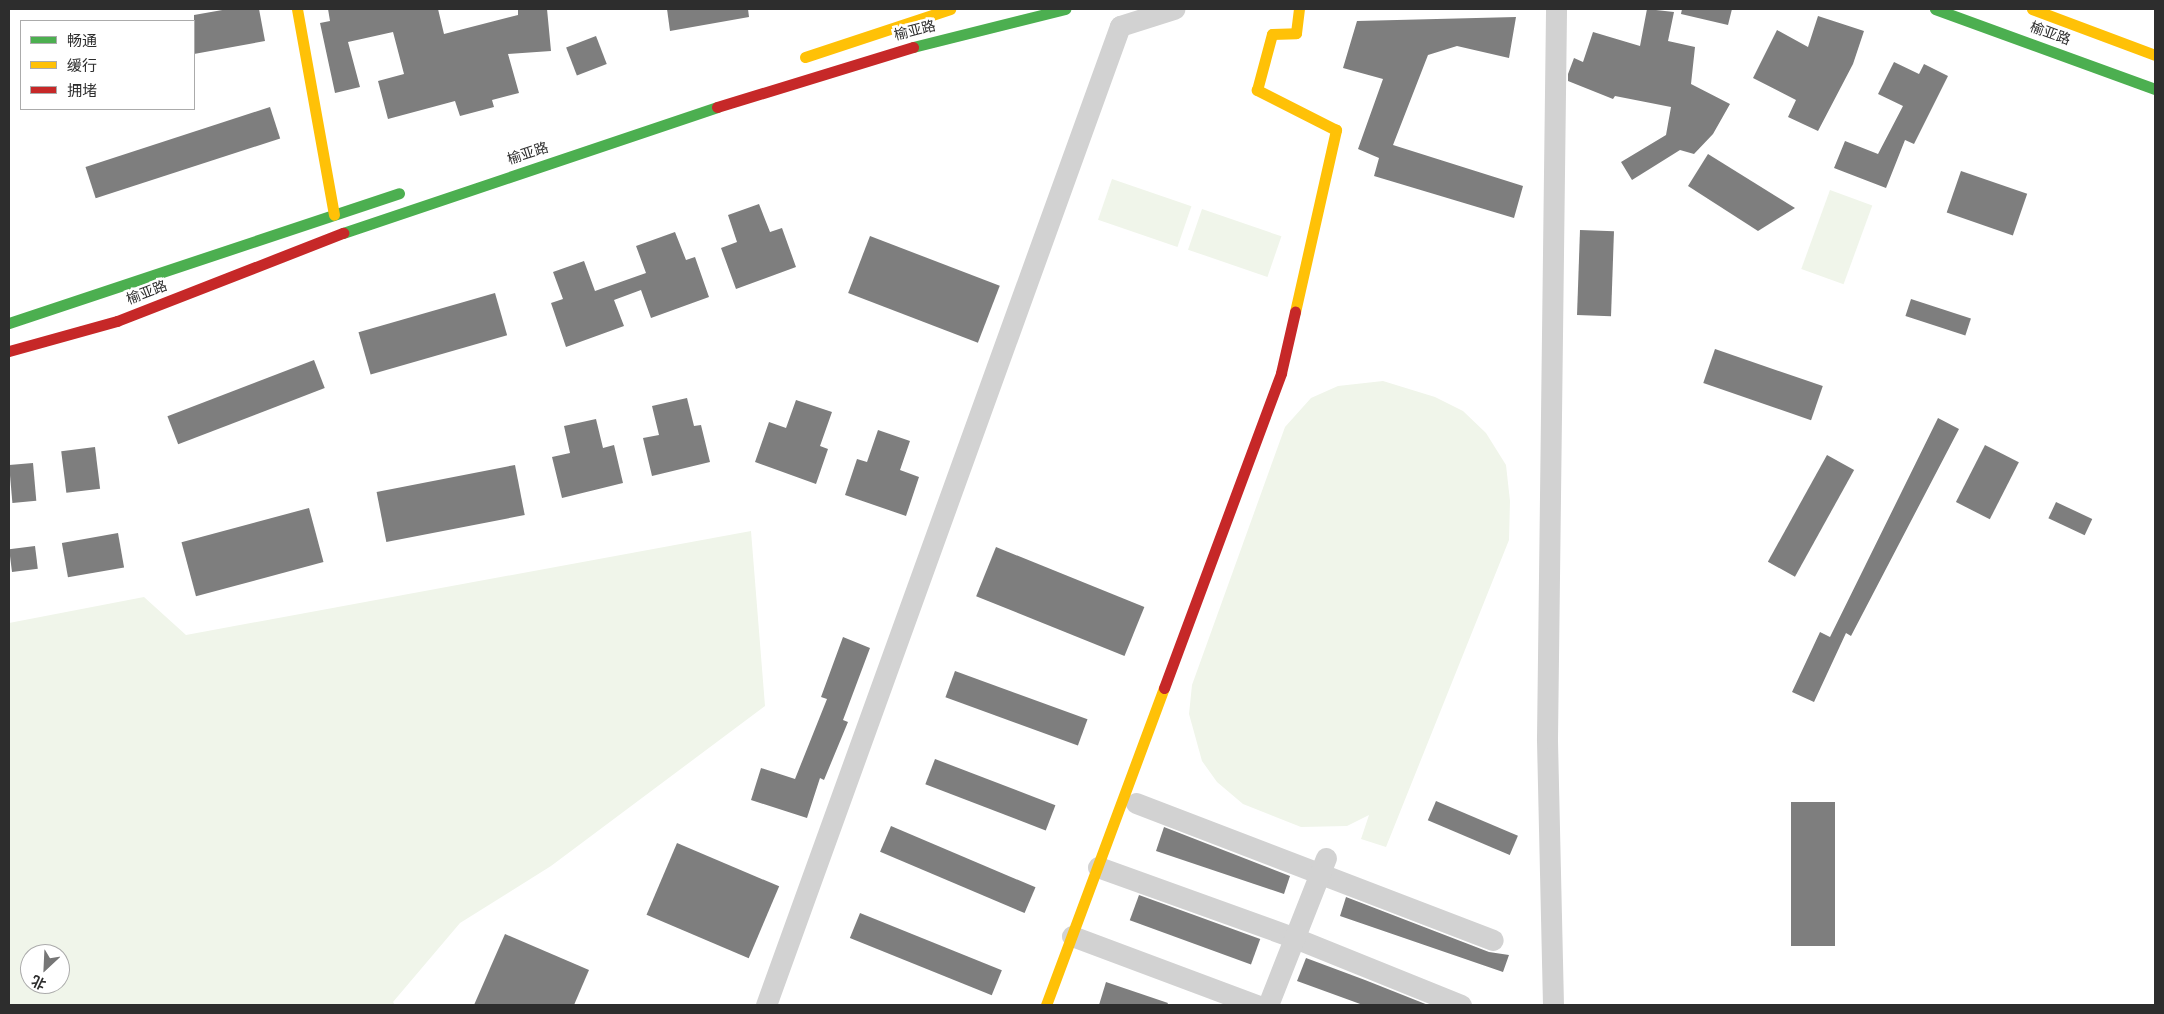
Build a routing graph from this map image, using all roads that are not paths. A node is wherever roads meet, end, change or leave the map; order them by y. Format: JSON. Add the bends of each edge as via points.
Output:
{"nodes":[{"id":1,"x":297,"y":9,"type":"edge"},
{"id":2,"x":950,"y":9,"type":"edge"},
{"id":3,"x":1065,"y":9,"type":"edge"},
{"id":4,"x":1174,"y":9,"type":"edge"},
{"id":5,"x":1299,"y":9,"type":"edge"},
{"id":6,"x":1556,"y":9,"type":"edge"},
{"id":7,"x":1935,"y":9,"type":"edge"},
{"id":8,"x":2032,"y":9,"type":"edge"},
{"id":9,"x":1124,"y":17,"type":"edge"},
{"id":10,"x":2155,"y":55,"type":"edge"},
{"id":11,"x":792,"y":62,"type":"dead end"},
{"id":12,"x":2155,"y":89,"type":"edge"},
{"id":13,"x":408,"y":190,"type":"dead end"},
{"id":14,"x":334,"y":215,"type":"junction"},
{"id":15,"x":9,"y":323,"type":"edge"},
{"id":16,"x":9,"y":351,"type":"edge"},
{"id":17,"x":1136,"y":803,"type":"dead end"},
{"id":18,"x":1323,"y":866,"type":"junction"},
{"id":19,"x":1098,"y":867,"type":"junction"},
{"id":20,"x":1072,"y":936,"type":"junction"},
{"id":21,"x":1294,"y":938,"type":"junction"},
{"id":22,"x":1493,"y":940,"type":"dead end"},
{"id":23,"x":766,"y":1005,"type":"edge"},
{"id":24,"x":1046,"y":1005,"type":"edge"},
{"id":25,"x":1257,"y":1005,"type":"edge"},
{"id":26,"x":1268,"y":1005,"type":"edge"},
{"id":27,"x":1461,"y":1005,"type":"edge"},
{"id":28,"x":1553,"y":1005,"type":"edge"}],
"edges":[{"from":1,"to":14,"type":"main road"},
{"from":2,"to":11,"type":"main road","name":"榆亚路"},
{"from":3,"to":16,"type":"main road","name":"榆亚路","via":[[843,65],[377,220],[117,321]]},
{"from":4,"to":9,"type":"street"},
{"from":5,"to":19,"type":"main road","via":[[1296,33],[1272,34],[1257,90],[1336,130],[1281,373]]},
{"from":6,"to":28,"type":"street","via":[[1547,738]]},
{"from":7,"to":12,"type":"main road","name":"榆亚路"},
{"from":8,"to":10,"type":"main road","name":"榆亚路"},
{"from":9,"to":23,"type":"street"},
{"from":13,"to":14,"type":"main road","name":"榆亚路"},
{"from":14,"to":15,"type":"main road","name":"榆亚路"},
{"from":17,"to":18,"type":"street"},
{"from":18,"to":21,"type":"street"},
{"from":18,"to":22,"type":"street"},
{"from":19,"to":20,"type":"main road"},
{"from":19,"to":21,"type":"street"},
{"from":20,"to":24,"type":"main road"},
{"from":20,"to":25,"type":"street"},
{"from":21,"to":26,"type":"street"},
{"from":21,"to":27,"type":"street"}]}
